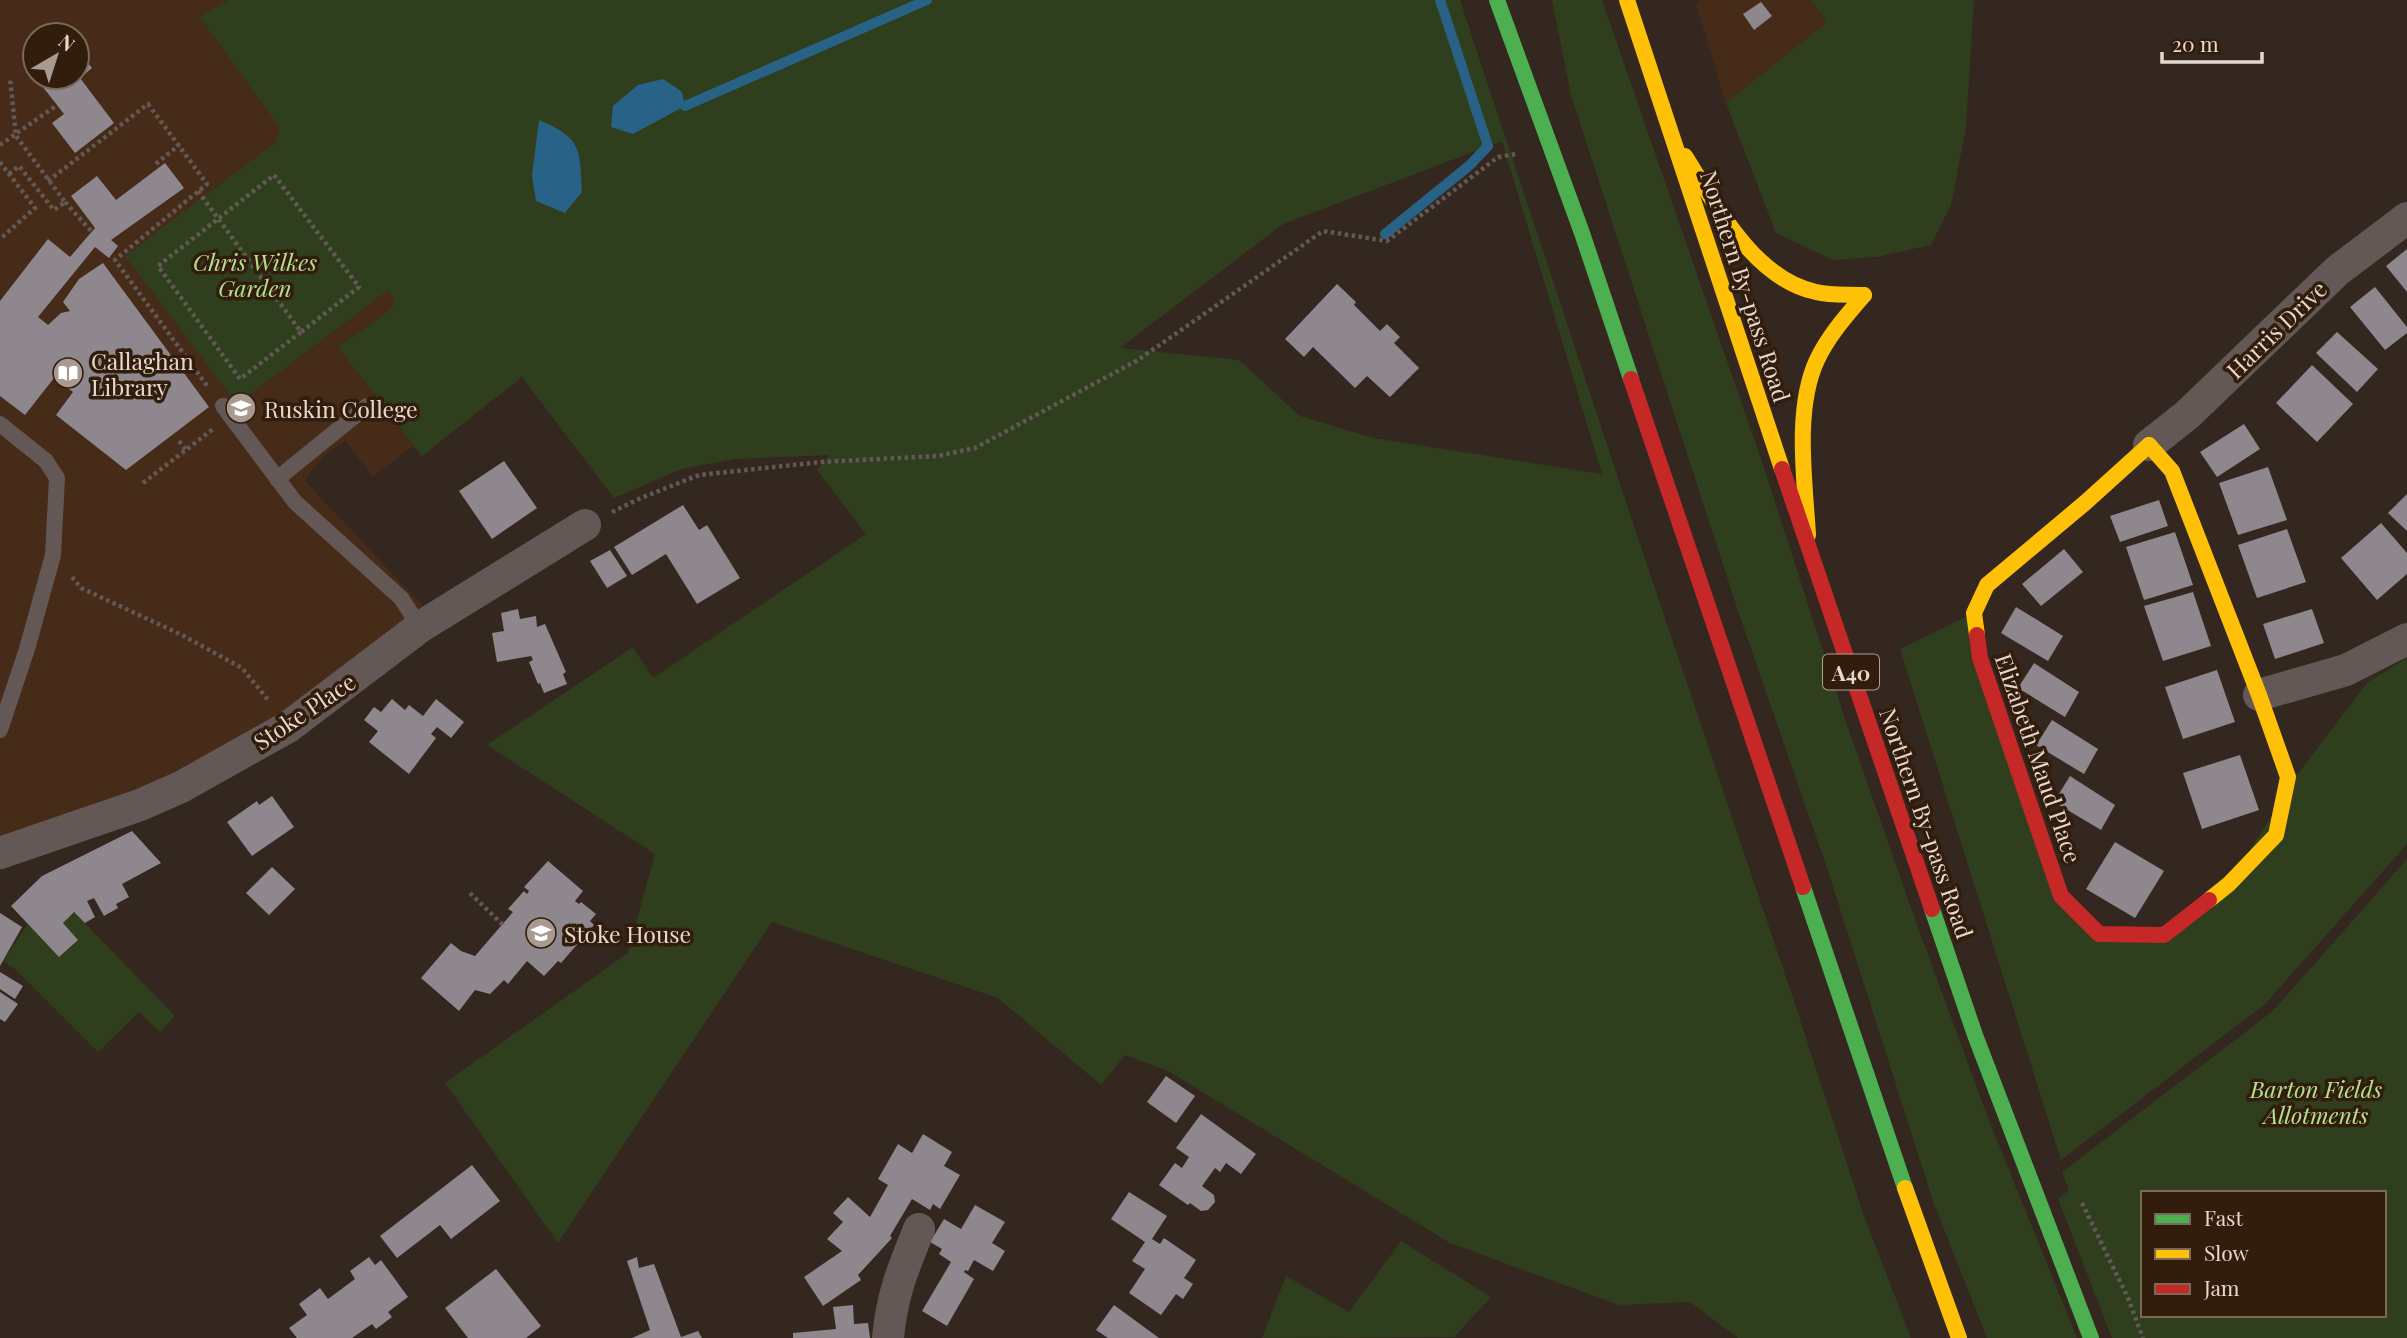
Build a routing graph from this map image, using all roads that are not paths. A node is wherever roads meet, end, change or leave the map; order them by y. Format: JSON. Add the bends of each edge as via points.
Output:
{"nodes":[{"id":1,"x":1497,"y":0,"type":"edge"},
{"id":2,"x":1627,"y":0,"type":"edge"},
{"id":3,"x":1673,"y":137,"type":"junction"},
{"id":4,"x":2407,"y":218,"type":"edge"},
{"id":5,"x":367,"y":406,"type":"dead end"},
{"id":6,"x":226,"y":411,"type":"road end"},
{"id":7,"x":0,"y":424,"type":"edge"},
{"id":8,"x":2149,"y":445,"type":"junction"},
{"id":9,"x":277,"y":479,"type":"junction"},
{"id":10,"x":585,"y":525,"type":"road end"},
{"id":11,"x":1808,"y":549,"type":"junction"},
{"id":12,"x":420,"y":627,"type":"junction"},
{"id":13,"x":2407,"y":639,"type":"edge"},
{"id":14,"x":2259,"y":695,"type":"junction"},
{"id":15,"x":0,"y":730,"type":"edge"},
{"id":16,"x":0,"y":852,"type":"edge"},
{"id":17,"x":919,"y":1229,"type":"dead end"},
{"id":18,"x":888,"y":1338,"type":"edge"},
{"id":19,"x":1959,"y":1338,"type":"edge"},
{"id":20,"x":2091,"y":1338,"type":"edge"}],
"edges":[{"from":1,"to":19,"type":"main road","via":[[1582,233]]},
{"from":2,"to":3,"type":"main road","name":"Northern By-pass Road","number":"A40"},
{"from":3,"to":11,"type":"main road","name":"Northern By-pass Road","number":"A40"},
{"from":3,"to":11,"type":"main road","via":[[1741,243],[1766,268],[1812,292],[1864,295],[1815,363],[1804,413]]},
{"from":4,"to":8,"type":"street","name":"Harris Drive","via":[[2337,271],[2187,415]]},
{"from":5,"to":9,"type":"lane"},
{"from":6,"to":9,"type":"lane"},
{"from":7,"to":15,"type":"lane","via":[[46,461],[57,478],[53,555]]},
{"from":8,"to":14,"type":"main road","name":"Elizabeth Maud Place","via":[[2172,471]]},
{"from":8,"to":14,"type":"main road","name":"Elizabeth Maud Place","via":[[1987,585],[1975,613],[1980,658],[2061,896],[2099,934],[2164,935],[2230,884],[2276,835],[2288,776]]},
{"from":9,"to":12,"type":"lane","via":[[295,502],[401,598]]},
{"from":10,"to":12,"type":"street","name":"Stoke Place"},
{"from":11,"to":20,"type":"main road","name":"Northern By-pass Road","number":"A40","via":[[1975,1035]]},
{"from":12,"to":16,"type":"street","name":"Stoke Place","via":[[288,727],[181,787]]},
{"from":13,"to":14,"type":"street","via":[[2346,670]]},
{"from":17,"to":18,"type":"street","via":[[895,1290]]}]}
